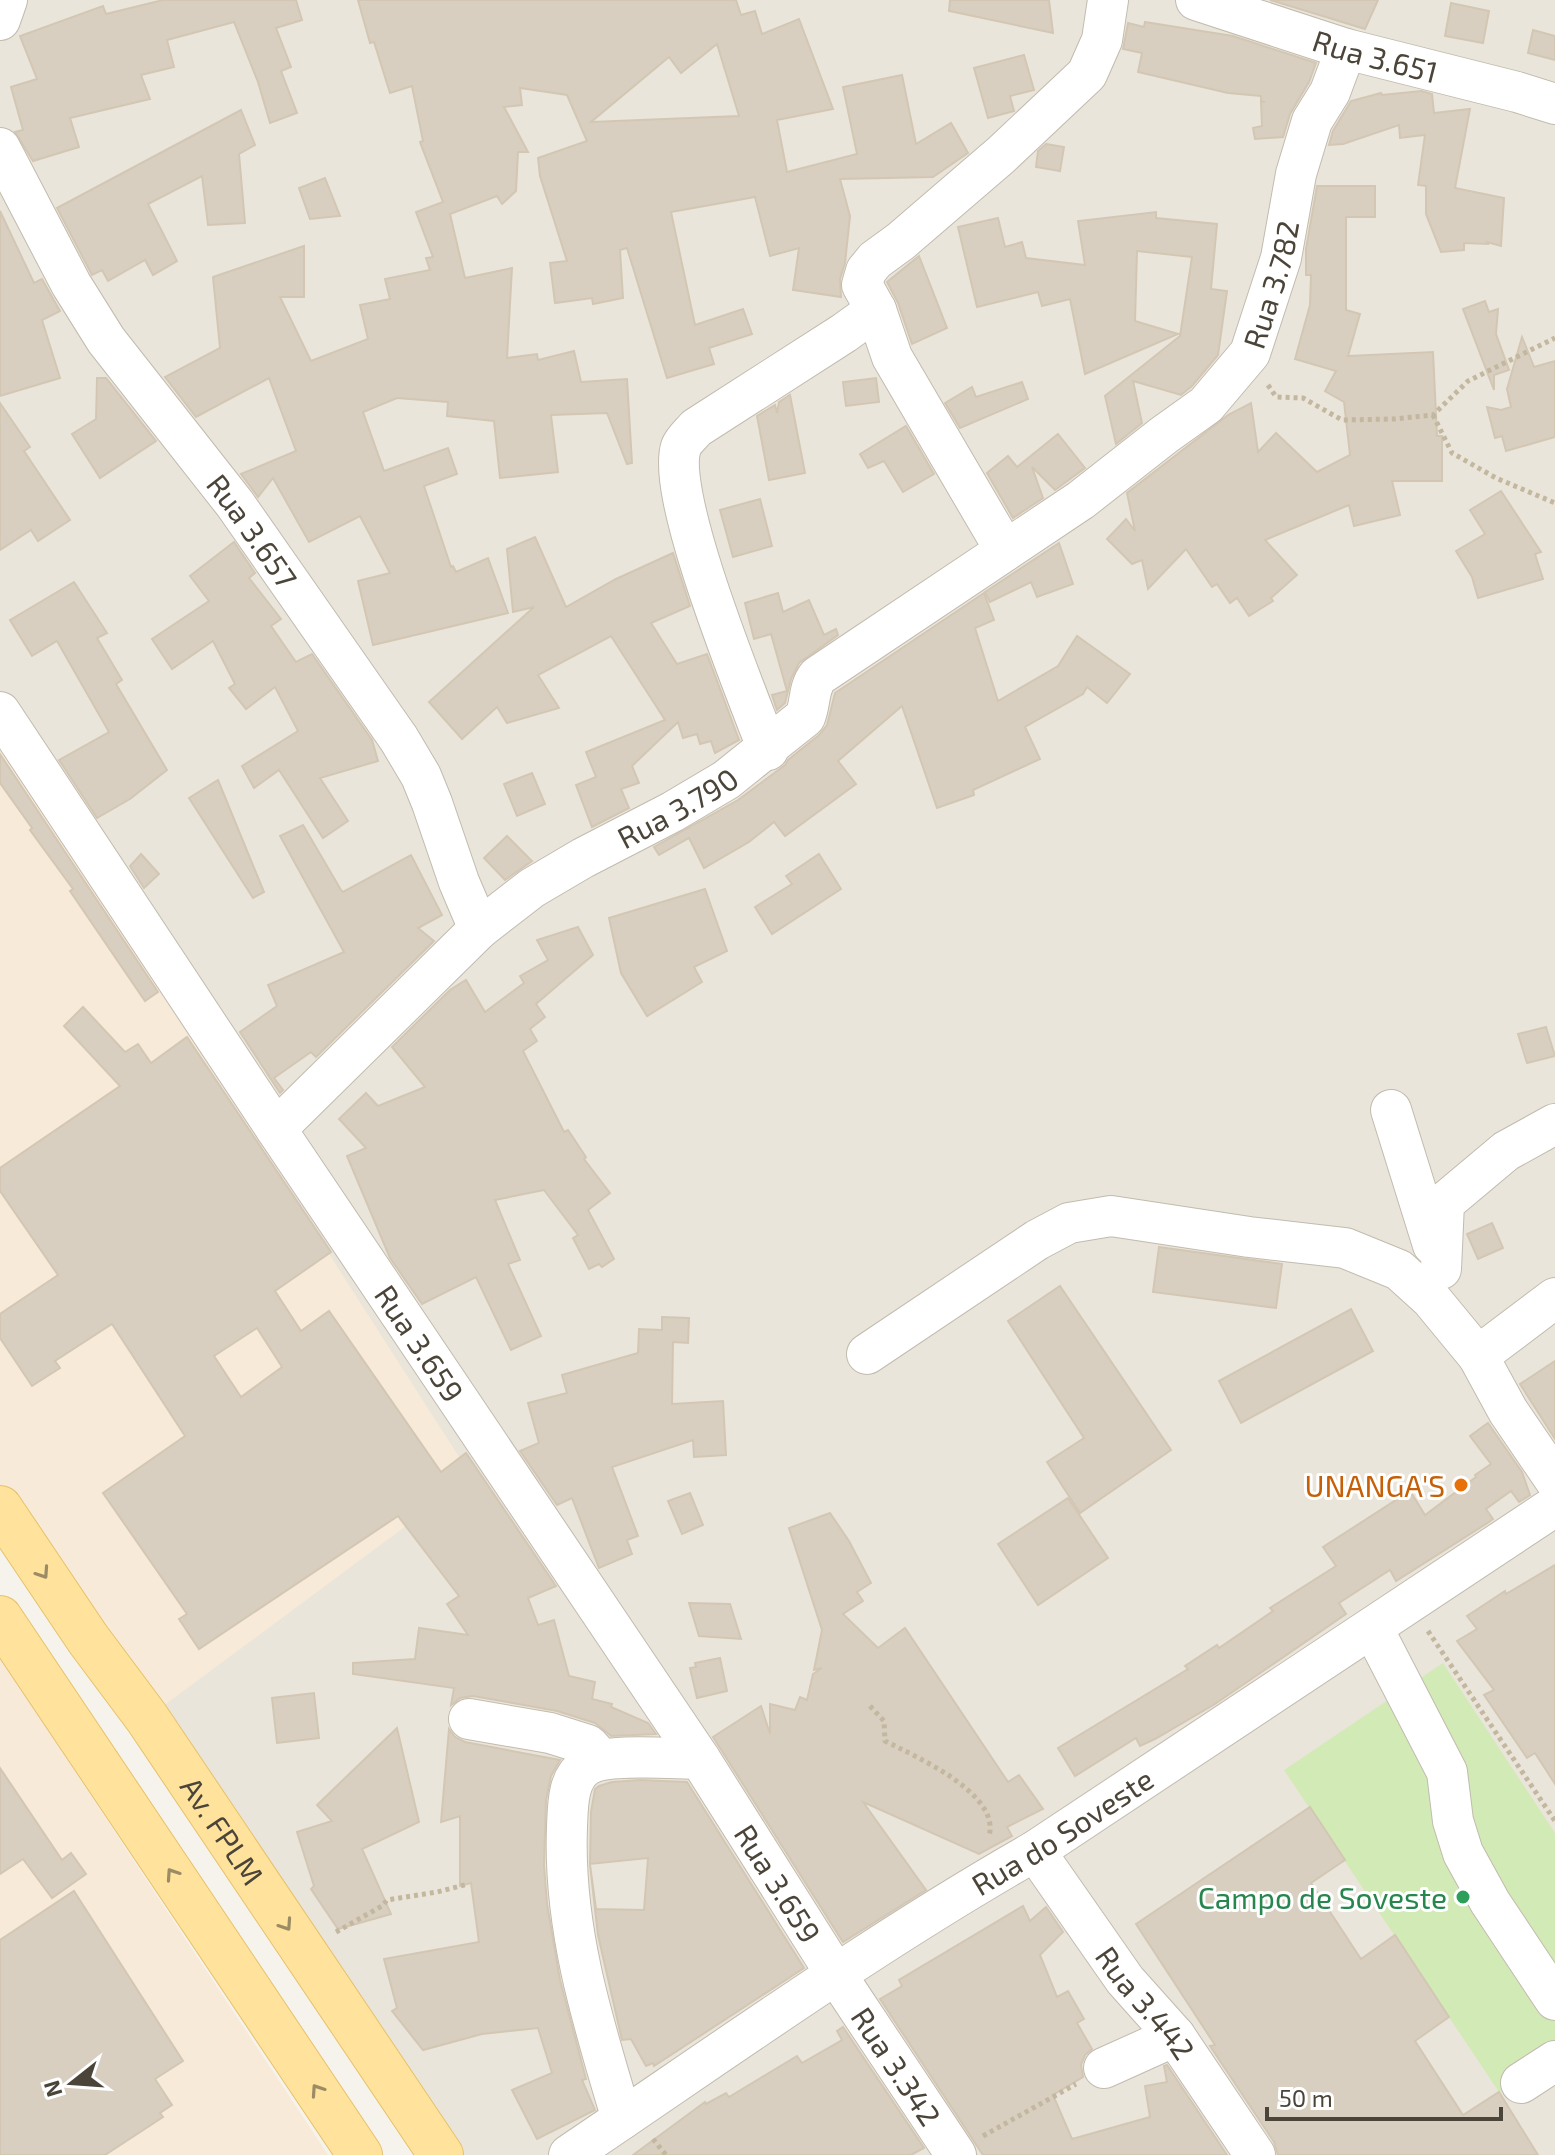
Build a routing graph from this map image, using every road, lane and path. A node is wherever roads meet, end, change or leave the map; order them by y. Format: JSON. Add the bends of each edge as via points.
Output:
{"nodes":[{"id":1,"x":7,"y":0,"type":"edge"},
{"id":2,"x":1108,"y":0,"type":"edge"},
{"id":3,"x":1196,"y":0,"type":"edge"},
{"id":4,"x":0,"y":20,"type":"edge"},
{"id":5,"x":1346,"y":49,"type":"junction"},
{"id":6,"x":1555,"y":104,"type":"edge"},
{"id":7,"x":0,"y":148,"type":"edge"},
{"id":8,"x":876,"y":310,"type":"junction"},
{"id":9,"x":1555,"y":338,"type":"edge"},
{"id":10,"x":1250,"y":353,"type":"junction"},
{"id":11,"x":1433,"y":415,"type":"junction"},
{"id":12,"x":1081,"y":500,"type":"joint"},
{"id":13,"x":1555,"y":503,"type":"edge"},
{"id":14,"x":1005,"y":550,"type":"junction"},
{"id":15,"x":0,"y":712,"type":"edge"},
{"id":16,"x":768,"y":750,"type":"junction"},
{"id":17,"x":479,"y":929,"type":"junction"},
{"id":18,"x":1391,"y":1110,"type":"dead end"},
{"id":19,"x":1555,"y":1124,"type":"edge"},
{"id":20,"x":276,"y":1129,"type":"junction"},
{"id":21,"x":1436,"y":1284,"type":"junction"},
{"id":22,"x":1555,"y":1298,"type":"edge"},
{"id":23,"x":867,"y":1354,"type":"dead end"},
{"id":24,"x":1478,"y":1356,"type":"junction"},
{"id":25,"x":1555,"y":1480,"type":"edge"},
{"id":26,"x":1555,"y":1506,"type":"edge"},
{"id":27,"x":0,"y":1508,"type":"edge"},
{"id":28,"x":1410,"y":1603,"type":"junction"},
{"id":29,"x":0,"y":1618,"type":"edge"},
{"id":30,"x":1373,"y":1629,"type":"junction"},
{"id":31,"x":870,"y":1706,"type":"dead end"},
{"id":32,"x":469,"y":1719,"type":"dead end"},
{"id":33,"x":600,"y":1758,"type":"junction"},
{"id":34,"x":700,"y":1759,"type":"junction"},
{"id":35,"x":1555,"y":1821,"type":"edge"},
{"id":36,"x":1035,"y":1851,"type":"junction"},
{"id":37,"x":986,"y":1879,"type":"junction"},
{"id":38,"x":468,"y":1884,"type":"dead end"},
{"id":39,"x":302,"y":1948,"type":"junction"},
{"id":40,"x":837,"y":1976,"type":"junction"},
{"id":41,"x":1555,"y":2000,"type":"edge"},
{"id":42,"x":1175,"y":2036,"type":"junction"},
{"id":43,"x":1555,"y":2061,"type":"edge"},
{"id":44,"x":1104,"y":2068,"type":"joint"},
{"id":45,"x":1521,"y":2083,"type":"dead end"},
{"id":46,"x":622,"y":2119,"type":"junction"},
{"id":47,"x":956,"y":2154,"type":"edge"},
{"id":48,"x":360,"y":2155,"type":"edge"},
{"id":49,"x":441,"y":2155,"type":"edge"},
{"id":50,"x":569,"y":2155,"type":"edge"},
{"id":51,"x":1255,"y":2155,"type":"edge"}],
"edges":[{"from":1,"to":4,"type":"street"},
{"from":2,"to":8,"type":"street","via":[[1102,40],[1087,74],[866,271],[862,285]]},
{"from":3,"to":5,"type":"street","name":"Rua 3.651"},
{"from":5,"to":6,"type":"street","name":"Rua 3.651"},
{"from":5,"to":10,"type":"street","name":"Rua 3.782","via":[[1312,121],[1281,258]]},
{"from":7,"to":17,"type":"street","name":"Rua 3.657","via":[[106,340],[235,504],[399,739],[421,776]]},
{"from":8,"to":14,"type":"street","via":[[892,357]]},
{"from":8,"to":16,"type":"street","via":[[696,428],[681,446],[688,521]]},
{"from":9,"to":11,"type":"path","via":[[1468,381]]},
{"from":10,"to":11,"type":"path","via":[[1276,397],[1303,398],[1342,420]]},
{"from":10,"to":12,"type":"street","name":"Rua 3.782","via":[[1206,405]]},
{"from":11,"to":13,"type":"path","via":[[1452,453]]},
{"from":12,"to":14,"type":"street","name":"Rua 3.790"},
{"from":14,"to":16,"type":"street","name":"Rua 3.790","via":[[818,676],[805,717]]},
{"from":15,"to":20,"type":"street","name":"Rua 3.659"},
{"from":16,"to":17,"type":"street","name":"Rua 3.790","via":[[672,812],[532,888]]},
{"from":17,"to":20,"type":"street","name":"Rua 3.790"},
{"from":18,"to":21,"type":"street"},
{"from":19,"to":21,"type":"street","via":[[1506,1151],[1444,1203]]},
{"from":20,"to":34,"type":"street","name":"Rua 3.659"},
{"from":21,"to":23,"type":"street","via":[[1345,1248],[1111,1216],[1069,1223],[1037,1240]]},
{"from":21,"to":24,"type":"street"},
{"from":22,"to":24,"type":"street"},
{"from":24,"to":25,"type":"street"},
{"from":26,"to":28,"type":"street","name":"Rua do Soveste"},
{"from":27,"to":39,"type":"main road","name":"Av. FPLM","one_way":true},
{"from":28,"to":30,"type":"street","name":"Rua do Soveste"},
{"from":28,"to":35,"type":"path"},
{"from":48,"to":29,"type":"main road","one_way":true},
{"from":30,"to":36,"type":"street","name":"Rua do Soveste"},
{"from":30,"to":41,"type":"street","via":[[1447,1772],[1463,1853]]},
{"from":31,"to":37,"type":"path","via":[[884,1721],[885,1741],[961,1782],[974,1797],[991,1833],[983,1846]]},
{"from":32,"to":33,"type":"street","via":[[550,1733],[588,1745]]},
{"from":33,"to":34,"type":"street"},
{"from":33,"to":46,"type":"street","via":[[583,1767],[573,1781],[566,1857],[580,1971]]},
{"from":34,"to":40,"type":"street","name":"Rua 3.659"},
{"from":36,"to":37,"type":"street","name":"Rua do Soveste"},
{"from":36,"to":42,"type":"street","name":"Rua 3.442","via":[[1125,1980]]},
{"from":37,"to":40,"type":"street","name":"Rua do Soveste"},
{"from":38,"to":39,"type":"path","via":[[387,1900]]},
{"from":39,"to":49,"type":"main road","name":"Av. FPLM"},
{"from":40,"to":46,"type":"street","name":"Rua do Soveste"},
{"from":40,"to":47,"type":"street","name":"Rua 3.342"},
{"from":42,"to":44,"type":"street"},
{"from":42,"to":51,"type":"street","name":"Rua 3.442"},
{"from":43,"to":45,"type":"street"},
{"from":44,"to":47,"type":"path"},
{"from":46,"to":50,"type":"street","name":"Rua do Soveste"}]}
